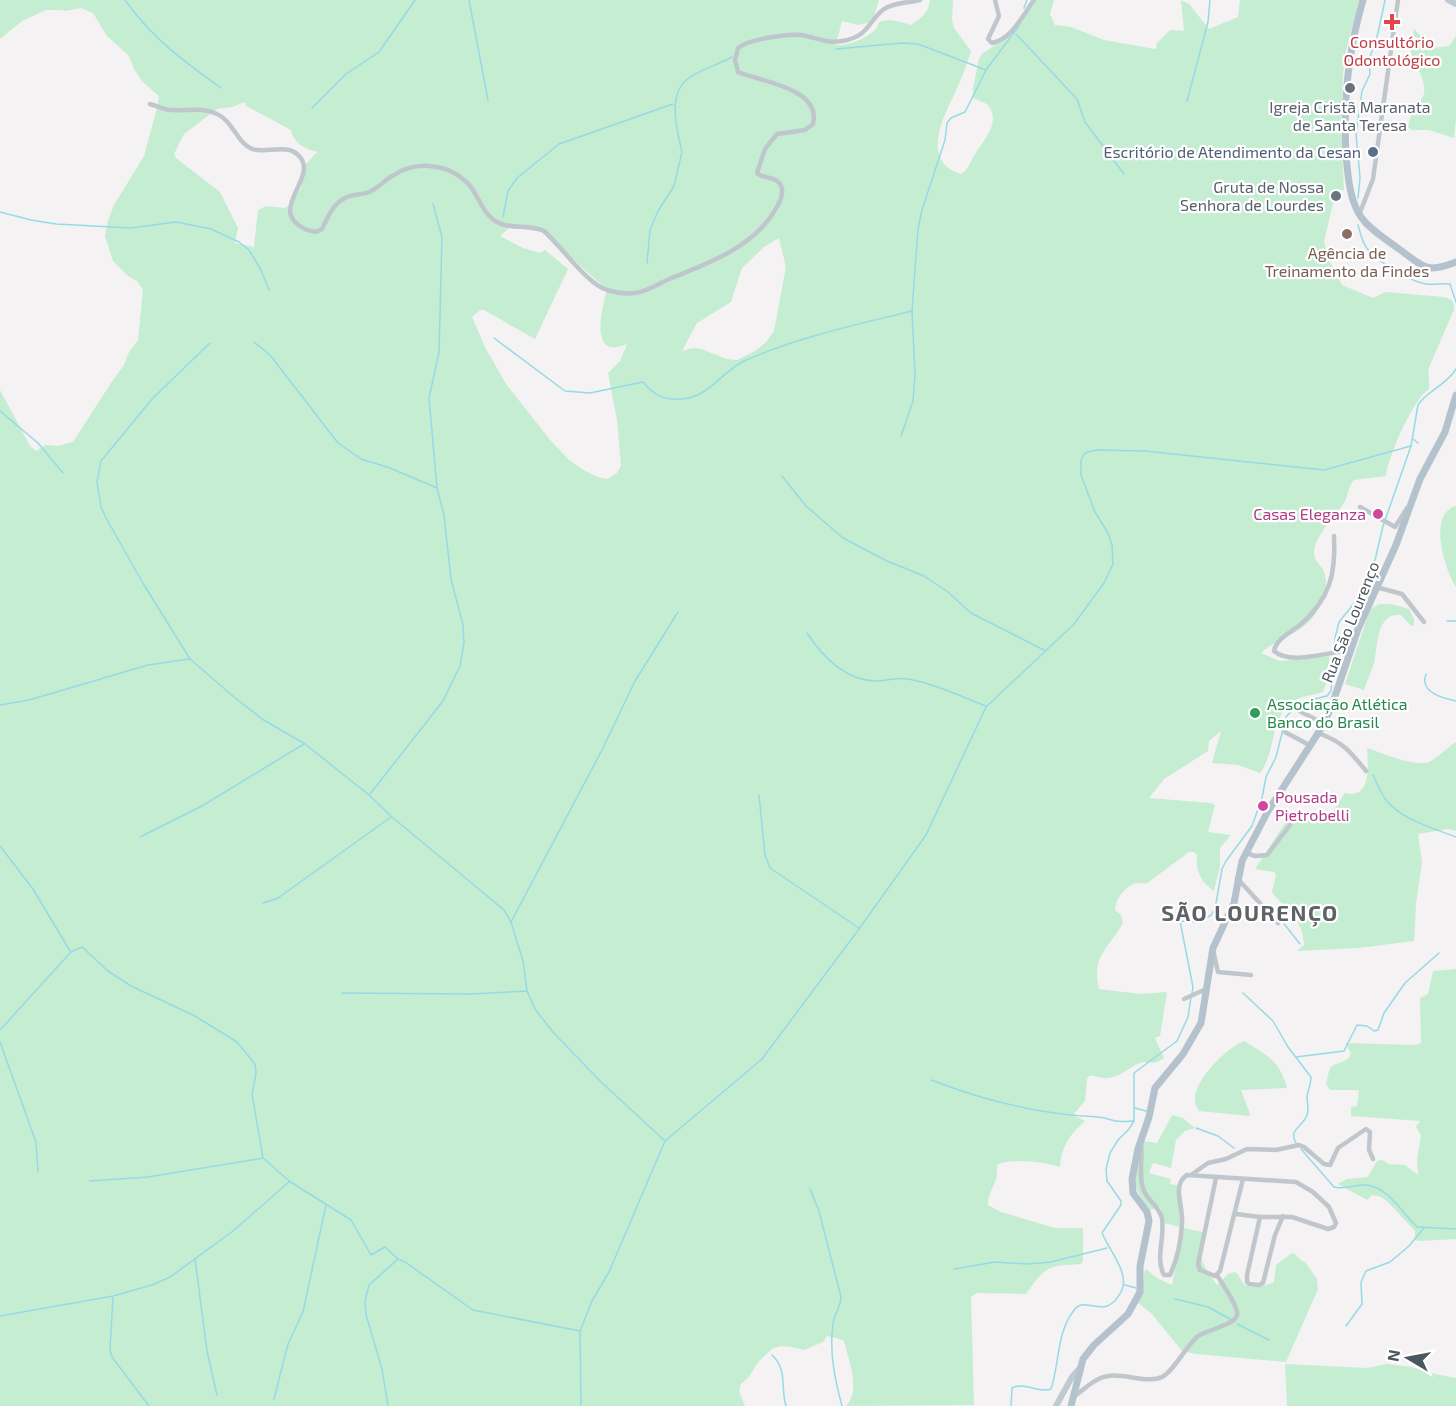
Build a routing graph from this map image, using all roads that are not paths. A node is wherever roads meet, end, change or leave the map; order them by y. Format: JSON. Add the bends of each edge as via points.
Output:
{"nodes":[{"id":1,"x":920,"y":0,"type":"edge"},
{"id":2,"x":995,"y":0,"type":"edge"},
{"id":3,"x":1034,"y":0,"type":"edge"},
{"id":4,"x":1363,"y":0,"type":"edge"},
{"id":5,"x":1398,"y":0,"type":"edge"},
{"id":6,"x":1448,"y":0,"type":"edge"},
{"id":7,"x":1456,"y":4,"type":"edge"},
{"id":8,"x":150,"y":104,"type":"dead end"},
{"id":9,"x":1371,"y":187,"type":"junction"},
{"id":10,"x":1378,"y":190,"type":"dead end"},
{"id":11,"x":1359,"y":215,"type":"junction"},
{"id":12,"x":1456,"y":262,"type":"edge"},
{"id":13,"x":1456,"y":395,"type":"edge"},
{"id":14,"x":1413,"y":495,"type":"junction"},
{"id":15,"x":1360,"y":507,"type":"dead end"},
{"id":16,"x":1334,"y":536,"type":"dead end"},
{"id":17,"x":1376,"y":587,"type":"junction"},
{"id":18,"x":1424,"y":622,"type":"dead end"},
{"id":19,"x":1350,"y":651,"type":"junction"},
{"id":20,"x":1296,"y":709,"type":"dead end"},
{"id":21,"x":1324,"y":724,"type":"junction"},
{"id":22,"x":1285,"y":732,"type":"dead end"},
{"id":23,"x":1318,"y":733,"type":"junction"},
{"id":24,"x":1311,"y":746,"type":"junction"},
{"id":25,"x":1366,"y":771,"type":"dead end"},
{"id":26,"x":1290,"y":825,"type":"dead end"},
{"id":27,"x":1246,"y":853,"type":"junction"},
{"id":28,"x":1237,"y":878,"type":"junction"},
{"id":29,"x":1278,"y":923,"type":"dead end"},
{"id":30,"x":1213,"y":948,"type":"junction"},
{"id":31,"x":1251,"y":975,"type":"dead end"},
{"id":32,"x":1206,"y":989,"type":"junction"},
{"id":33,"x":1186,"y":998,"type":"dead end"},
{"id":34,"x":1141,"y":1141,"type":"junction"},
{"id":35,"x":1373,"y":1159,"type":"dead end"},
{"id":36,"x":1191,"y":1175,"type":"junction"},
{"id":37,"x":1216,"y":1178,"type":"junction"},
{"id":38,"x":1243,"y":1179,"type":"junction"},
{"id":39,"x":1236,"y":1214,"type":"junction"},
{"id":40,"x":1283,"y":1216,"type":"junction"},
{"id":41,"x":1260,"y":1217,"type":"junction"},
{"id":42,"x":1217,"y":1275,"type":"junction"},
{"id":43,"x":1079,"y":1369,"type":"junction"},
{"id":44,"x":1072,"y":1402,"type":"edge"},
{"id":45,"x":1056,"y":1406,"type":"edge"}],
"edges":[{"from":1,"to":8,"type":"street","via":[[885,8],[869,29],[844,41],[786,35],[738,48],[738,72],[793,91],[809,105],[813,124],[805,130],[777,134],[765,149],[757,173],[775,179],[782,191],[778,206],[764,226],[744,243],[697,268],[636,293],[598,286],[544,231],[497,222],[463,179],[440,167],[426,165],[404,170],[369,192],[347,197],[328,214],[320,232],[310,231],[299,226],[290,210],[303,176],[300,157],[282,149],[252,149],[214,112],[166,110]]},
{"from":2,"to":3,"type":"street","via":[[999,16],[988,39],[992,43],[1010,33]]},
{"from":4,"to":11,"type":"main road","via":[[1348,65],[1344,114],[1348,175]]},
{"from":5,"to":9,"type":"street"},
{"from":6,"to":7,"type":"street"},
{"from":9,"to":10,"type":"street"},
{"from":9,"to":11,"type":"street"},
{"from":11,"to":12,"type":"main road","via":[[1422,266],[1435,269]]},
{"from":13,"to":14,"type":"main road","name":"Rua São Lourenço","via":[[1445,432]]},
{"from":14,"to":15,"type":"street","via":[[1393,527]]},
{"from":14,"to":17,"type":"main road","name":"Rua São Lourenço"},
{"from":16,"to":19,"type":"street","via":[[1330,587],[1315,610],[1277,643],[1274,651],[1297,658]]},
{"from":17,"to":18,"type":"street","via":[[1402,594]]},
{"from":17,"to":19,"type":"main road","name":"Rua São Lourenço"},
{"from":19,"to":21,"type":"main road","name":"Rua São Lourenço"},
{"from":20,"to":21,"type":"street"},
{"from":21,"to":23,"type":"main road","name":"Rua São Lourenço"},
{"from":22,"to":24,"type":"street"},
{"from":23,"to":24,"type":"main road","name":"Rua São Lourenço"},
{"from":23,"to":25,"type":"street","via":[[1337,740]]},
{"from":24,"to":27,"type":"main road","name":"Rua São Lourenço","via":[[1268,811]]},
{"from":26,"to":27,"type":"street","via":[[1267,855]]},
{"from":27,"to":28,"type":"main road","name":"Rua São Lourenço"},
{"from":28,"to":29,"type":"street"},
{"from":28,"to":30,"type":"main road","name":"Rua São Lourenço","via":[[1232,909]]},
{"from":30,"to":31,"type":"street","via":[[1218,972]]},
{"from":30,"to":32,"type":"main road","name":"Rua São Lourenço"},
{"from":32,"to":33,"type":"street"},
{"from":32,"to":34,"type":"main road","name":"Rua São Lourenço","via":[[1204,1013],[1192,1040],[1155,1088]]},
{"from":34,"to":36,"type":"street","via":[[1142,1181],[1144,1191],[1160,1211],[1160,1257],[1166,1276],[1172,1270],[1182,1224],[1180,1183],[1183,1177]]},
{"from":34,"to":43,"type":"main road","name":"Rua São Lourenço","via":[[1132,1179],[1135,1199],[1147,1212],[1149,1221],[1140,1266],[1140,1292],[1128,1314],[1094,1345]]},
{"from":35,"to":36,"type":"street","via":[[1370,1132],[1366,1129],[1338,1148],[1330,1165],[1299,1145],[1276,1150],[1247,1149],[1208,1163]]},
{"from":36,"to":37,"type":"street"},
{"from":37,"to":38,"type":"street"},
{"from":37,"to":42,"type":"street","via":[[1198,1264],[1200,1269]]},
{"from":38,"to":39,"type":"street"},
{"from":38,"to":40,"type":"street","via":[[1300,1184],[1314,1192],[1336,1220],[1335,1225],[1326,1228]]},
{"from":39,"to":41,"type":"street"},
{"from":39,"to":42,"type":"street"},
{"from":40,"to":41,"type":"street"},
{"from":40,"to":41,"type":"street","via":[[1264,1281],[1259,1285],[1246,1282]]},
{"from":42,"to":44,"type":"street","via":[[1237,1310],[1233,1322],[1192,1341],[1165,1376],[1101,1378]]},
{"from":43,"to":44,"type":"main road"},
{"from":43,"to":45,"type":"street"}]}
